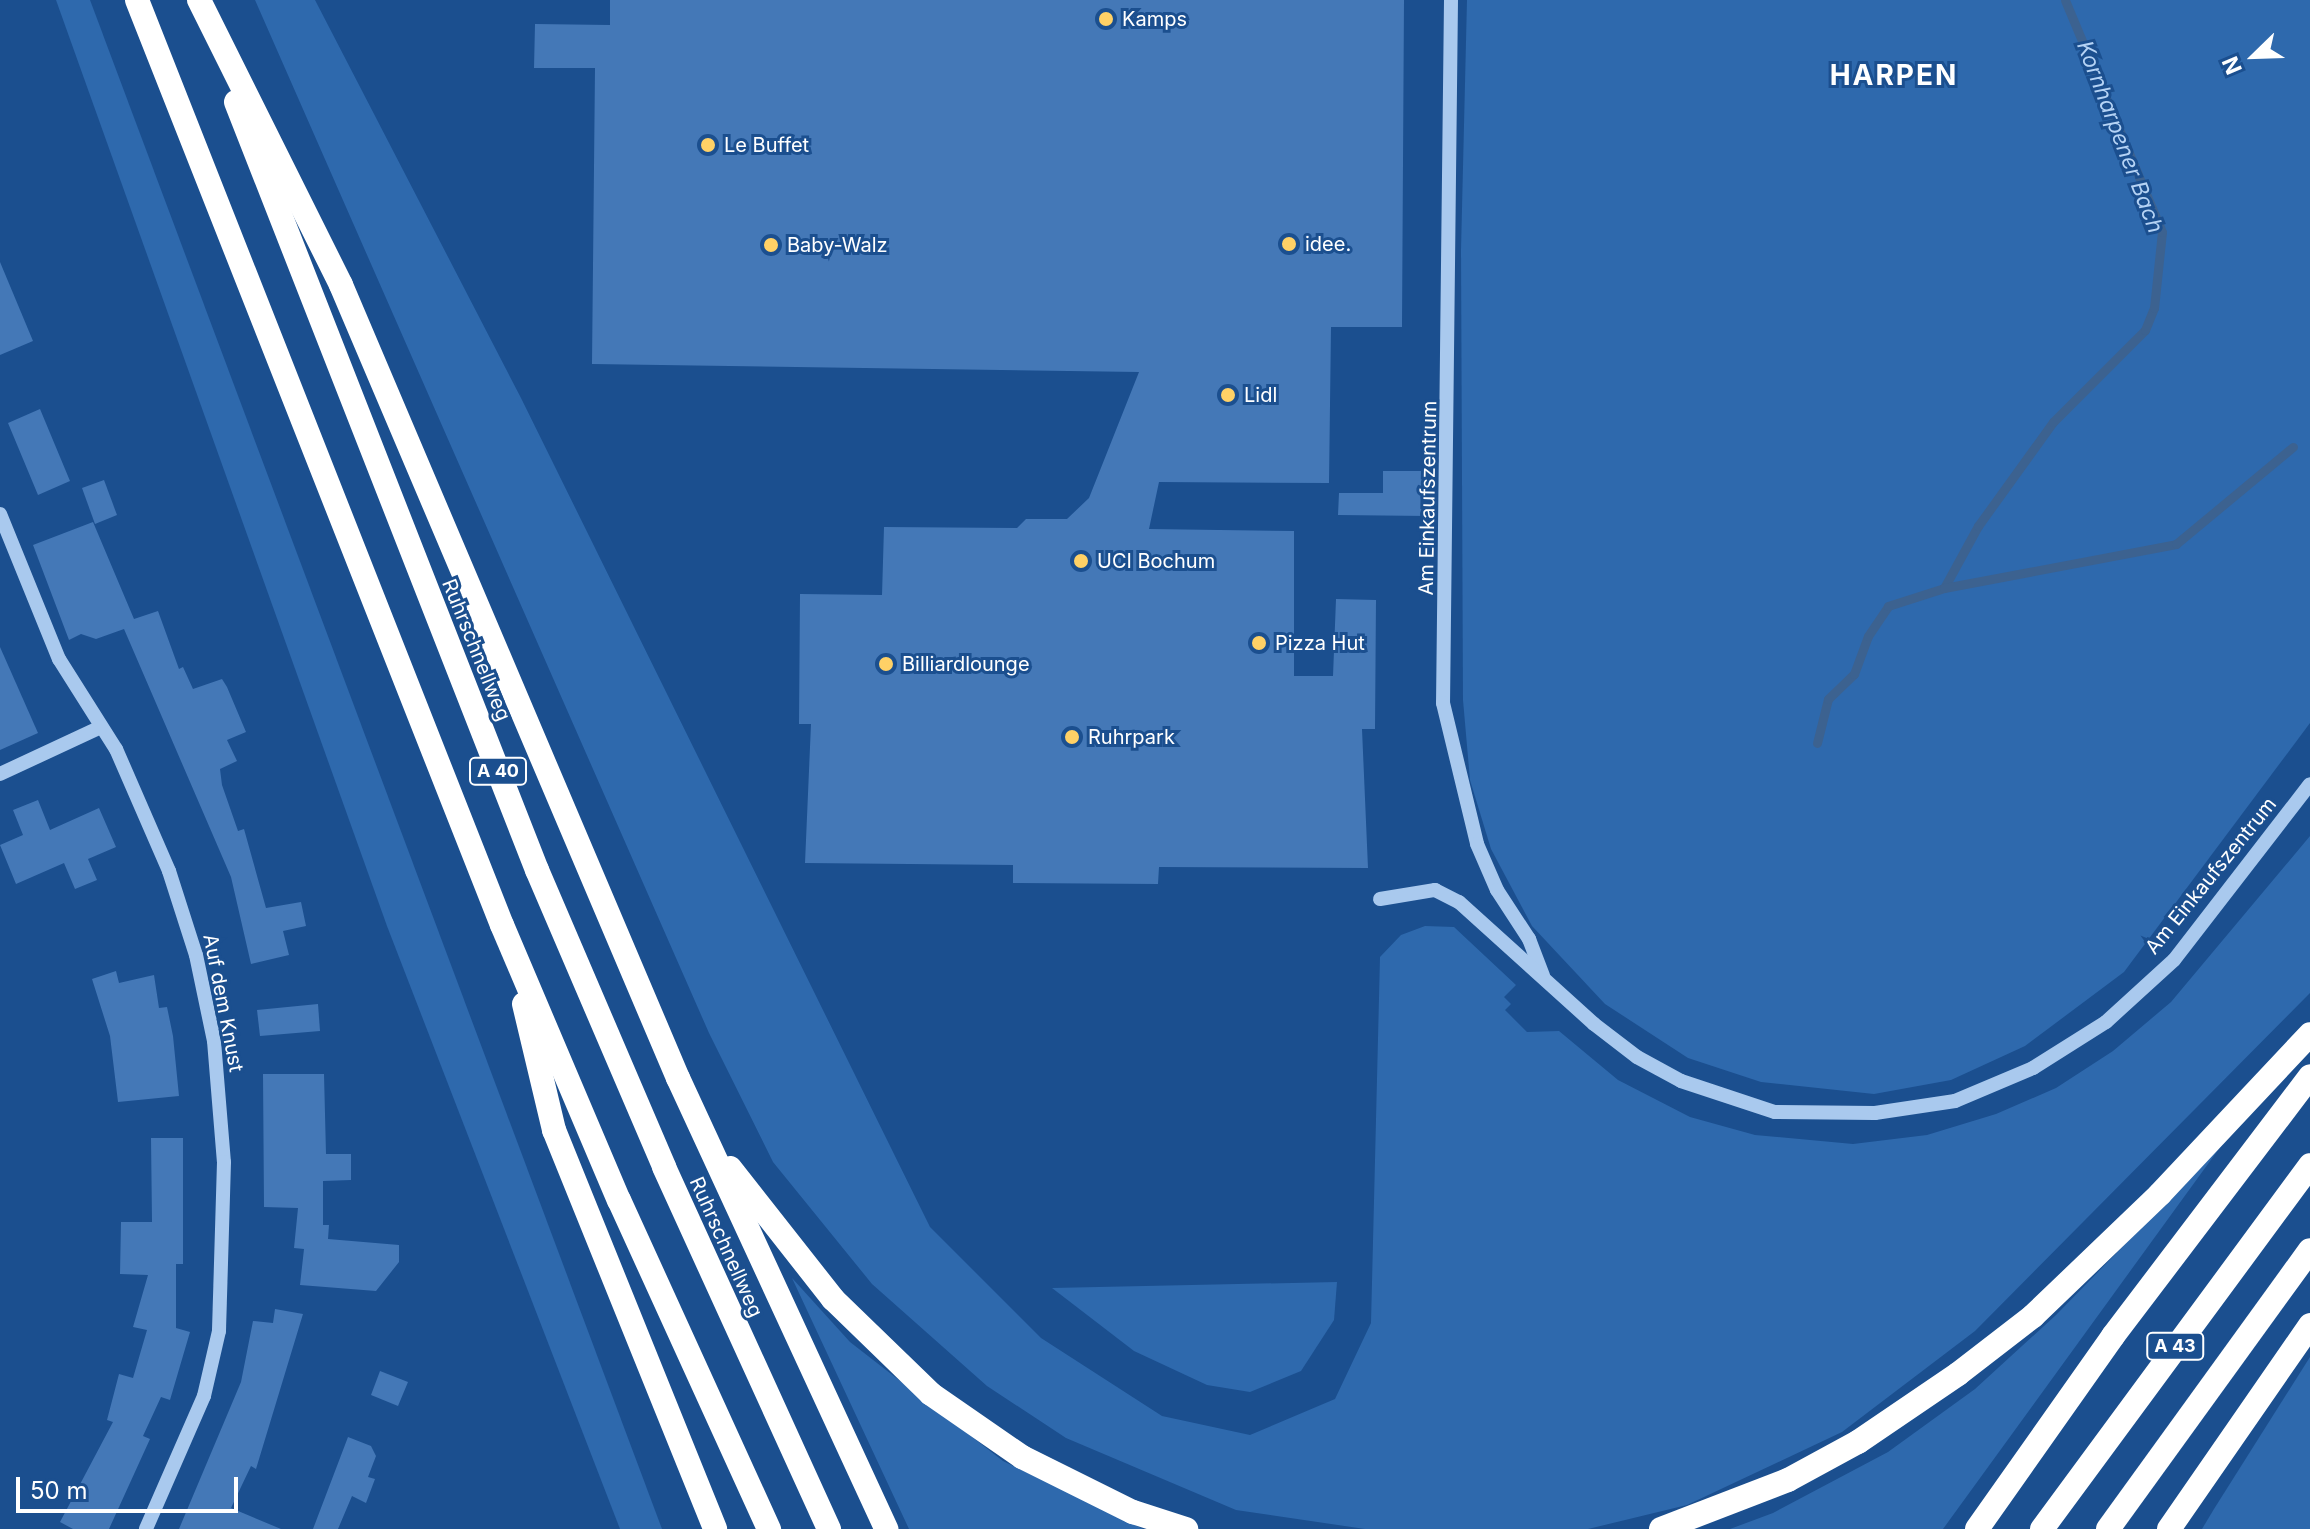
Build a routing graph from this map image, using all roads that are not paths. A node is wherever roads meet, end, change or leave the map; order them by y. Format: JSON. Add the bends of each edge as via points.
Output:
{"nodes":[{"id":1,"x":137,"y":0,"type":"edge"},
{"id":2,"x":198,"y":0,"type":"edge"},
{"id":3,"x":1451,"y":0,"type":"edge"},
{"id":4,"x":0,"y":514,"type":"edge"},
{"id":5,"x":101,"y":727,"type":"junction"},
{"id":6,"x":0,"y":774,"type":"edge"},
{"id":7,"x":2310,"y":784,"type":"edge"},
{"id":8,"x":1380,"y":899,"type":"dead end"},
{"id":9,"x":502,"y":925,"type":"junction"},
{"id":10,"x":1543,"y":976,"type":"junction"},
{"id":11,"x":2310,"y":1034,"type":"edge"},
{"id":12,"x":2310,"y":1076,"type":"edge"},
{"id":13,"x":678,"y":1078,"type":"junction"},
{"id":14,"x":2310,"y":1165,"type":"edge"},
{"id":15,"x":2310,"y":1250,"type":"edge"},
{"id":16,"x":2310,"y":1325,"type":"edge"},
{"id":17,"x":146,"y":1529,"type":"edge"},
{"id":18,"x":715,"y":1529,"type":"edge"},
{"id":19,"x":769,"y":1529,"type":"edge"},
{"id":20,"x":829,"y":1529,"type":"edge"},
{"id":21,"x":886,"y":1529,"type":"edge"},
{"id":22,"x":1186,"y":1529,"type":"edge"},
{"id":23,"x":1661,"y":1529,"type":"edge"},
{"id":24,"x":1977,"y":1529,"type":"edge"},
{"id":25,"x":2042,"y":1529,"type":"edge"},
{"id":26,"x":2108,"y":1529,"type":"edge"},
{"id":27,"x":2169,"y":1529,"type":"edge"}],
"edges":[{"from":1,"to":9,"type":"highway","number":"A 40"},
{"from":2,"to":13,"type":"highway","via":[[341,285]]},
{"from":2,"to":20,"type":"highway","name":"Ruhrschnellweg","number":"A 40","via":[[549,897]]},
{"from":3,"to":10,"type":"street","name":"Am Einkaufszentrum","via":[[1443,703],[1477,844],[1497,890],[1529,939]]},
{"from":4,"to":5,"type":"street","name":"Auf dem Knust","via":[[59,659]]},
{"from":5,"to":6,"type":"street"},
{"from":5,"to":17,"type":"street","name":"Auf dem Knust","via":[[116,749],[169,871],[192,941],[222,1101],[219,1331],[204,1396]]},
{"from":7,"to":10,"type":"street","name":"Am Einkaufszentrum","via":[[2174,960],[2106,1022],[2033,1068],[1955,1101],[1875,1113],[1775,1112],[1681,1081],[1637,1057]]},
{"from":8,"to":10,"type":"street","name":"Am Einkaufszentrum","via":[[1406,891],[1435,890],[1449,896]]},
{"from":9,"to":18,"type":"highway","via":[[554,1130]]},
{"from":9,"to":19,"type":"highway","number":"A 40","via":[[619,1200]]},
{"from":11,"to":23,"type":"highway","via":[[2160,1194],[2033,1316],[1958,1374],[1800,1474]]},
{"from":12,"to":24,"type":"highway","via":[[2113,1336]]},
{"from":13,"to":21,"type":"highway"},
{"from":13,"to":22,"type":"highway","via":[[725,1161],[792,1251],[833,1299],[931,1394],[1022,1457],[1133,1512]]},
{"from":14,"to":25,"type":"highway","number":"A 43"},
{"from":15,"to":26,"type":"highway","number":"A 43"},
{"from":16,"to":27,"type":"highway"}]}
